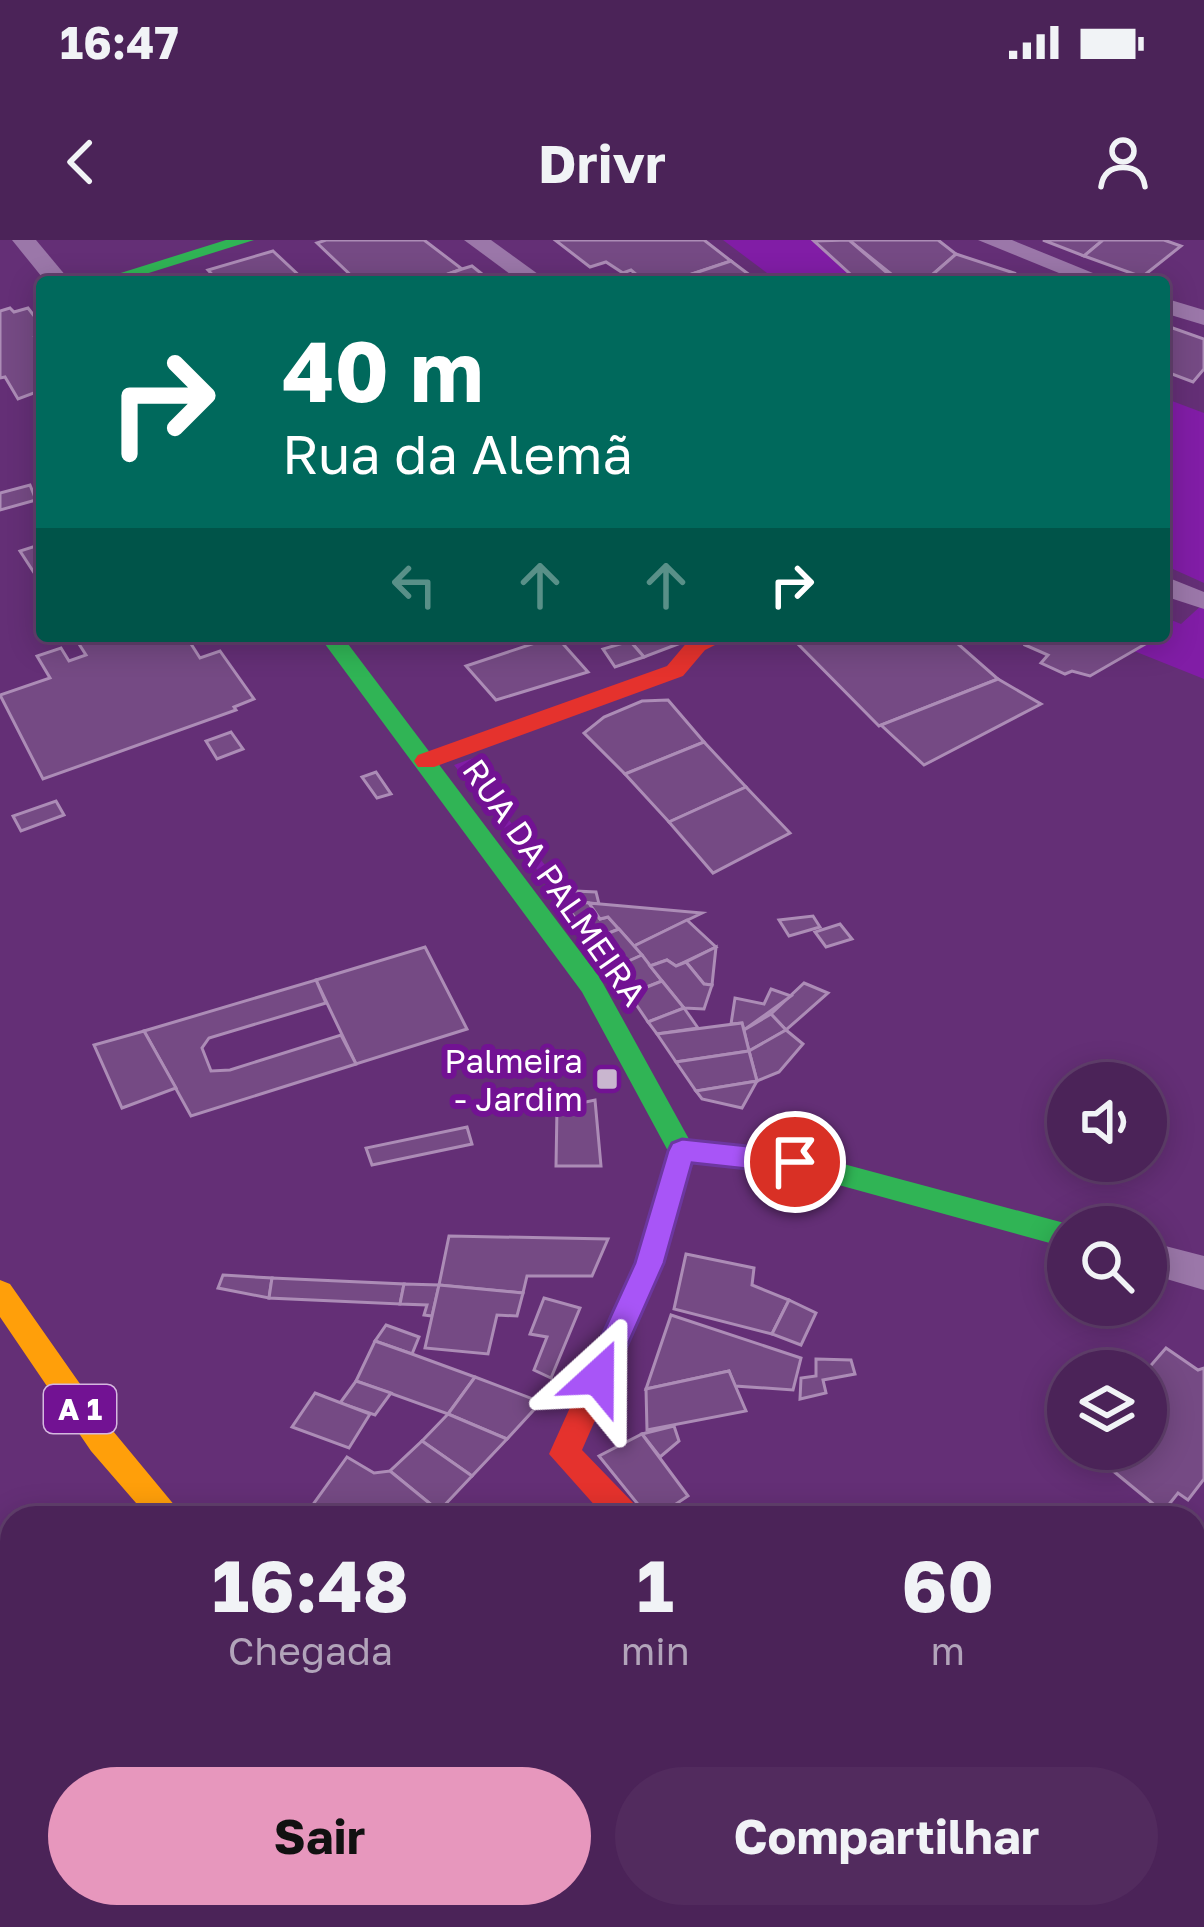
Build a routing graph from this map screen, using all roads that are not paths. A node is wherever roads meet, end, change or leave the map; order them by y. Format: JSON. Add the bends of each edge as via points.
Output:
{"nodes":[{"id":1,"x":24,"y":240,"type":"edge"},
{"id":2,"x":245,"y":240,"type":"edge"},
{"id":3,"x":476,"y":240,"type":"edge"},
{"id":4,"x":991,"y":240,"type":"edge"},
{"id":5,"x":54,"y":276,"type":"edge"},
{"id":6,"x":122,"y":276,"type":"edge"},
{"id":7,"x":528,"y":276,"type":"edge"},
{"id":8,"x":1087,"y":276,"type":"edge"},
{"id":9,"x":1204,"y":295,"type":"edge"},
{"id":10,"x":1170,"y":307,"type":"edge"},
{"id":11,"x":1170,"y":307,"type":"edge"},
{"id":12,"x":1204,"y":318,"type":"edge"},
{"id":13,"x":1170,"y":588,"type":"edge"},
{"id":14,"x":1200,"y":601,"type":"dead end"},
{"id":15,"x":335,"y":642,"type":"edge"},
{"id":16,"x":705,"y":642,"type":"edge"},
{"id":17,"x":426,"y":761,"type":"junction"},
{"id":18,"x":682,"y":1151,"type":"junction"},
{"id":19,"x":1047,"y":1230,"type":"edge"},
{"id":20,"x":1167,"y":1263,"type":"edge"},
{"id":21,"x":1204,"y":1273,"type":"edge"},
{"id":22,"x":0,"y":1293,"type":"edge"},
{"id":23,"x":159,"y":1506,"type":"edge"},
{"id":24,"x":615,"y":1506,"type":"edge"}],
"edges":[{"from":1,"to":5,"type":"street"},
{"from":2,"to":6,"type":"main road"},
{"from":3,"to":7,"type":"street"},
{"from":4,"to":8,"type":"street"},
{"from":9,"to":10,"type":"street"},
{"from":11,"to":12,"type":"street"},
{"from":13,"to":14,"type":"street"},
{"from":15,"to":17,"type":"main road","name":"RUA DA PALMEIRA"},
{"from":16,"to":17,"type":"main road","via":[[675,671]]},
{"from":17,"to":18,"type":"main road","name":"RUA DA PALMEIRA","via":[[591,985]]},
{"from":18,"to":19,"type":"main road","via":[[795,1162]]},
{"from":18,"to":24,"type":"main road","via":[[650,1263],[565,1454]]},
{"from":20,"to":21,"type":"street"},
{"from":22,"to":23,"type":"main road","number":"A 1","via":[[102,1441]]}]}
